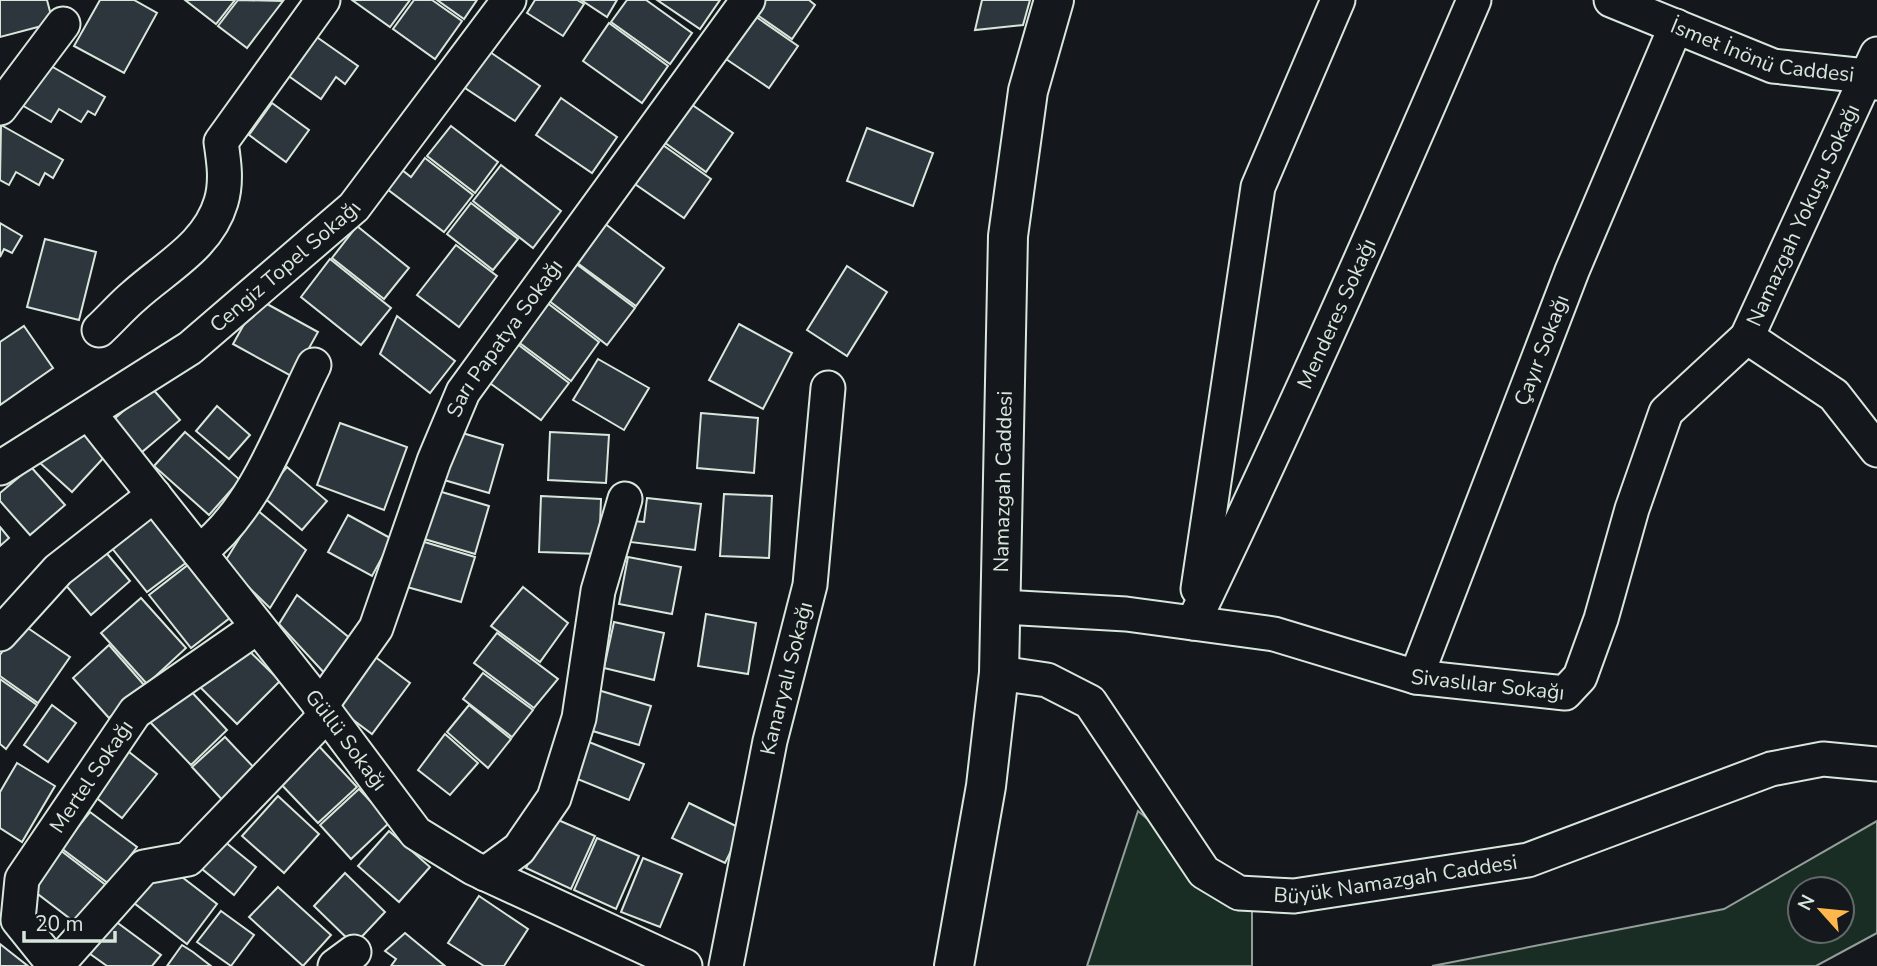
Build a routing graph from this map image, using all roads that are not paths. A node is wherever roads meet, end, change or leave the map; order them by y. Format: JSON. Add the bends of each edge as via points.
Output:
{"nodes":[{"id":1,"x":509,"y":0,"type":"edge"},
{"id":2,"x":748,"y":0,"type":"edge"},
{"id":3,"x":1054,"y":0,"type":"edge"},
{"id":4,"x":1338,"y":0,"type":"edge"},
{"id":5,"x":1474,"y":0,"type":"edge"},
{"id":6,"x":1611,"y":0,"type":"edge"},
{"id":7,"x":314,"y":3,"type":"edge"},
{"id":8,"x":63,"y":24,"type":"dead end"},
{"id":9,"x":1675,"y":26,"type":"junction"},
{"id":10,"x":1873,"y":71,"type":"edge"},
{"id":11,"x":2,"y":100,"type":"edge"},
{"id":12,"x":99,"y":330,"type":"dead end"},
{"id":13,"x":1747,"y":337,"type":"junction"},
{"id":14,"x":313,"y":365,"type":"dead end"},
{"id":15,"x":828,"y":388,"type":"dead end"},
{"id":16,"x":89,"y":413,"type":"junction"},
{"id":17,"x":1877,"y":450,"type":"edge"},
{"id":18,"x":0,"y":468,"type":"edge"},
{"id":19,"x":154,"y":495,"type":"junction"},
{"id":20,"x":625,"y":499,"type":"dead end"},
{"id":21,"x":199,"y":552,"type":"junction"},
{"id":22,"x":1001,"y":607,"type":"junction"},
{"id":23,"x":1193,"y":623,"type":"junction"},
{"id":24,"x":256,"y":628,"type":"junction"},
{"id":25,"x":0,"y":634,"type":"edge"},
{"id":26,"x":999,"y":673,"type":"junction"},
{"id":27,"x":1416,"y":677,"type":"junction"},
{"id":28,"x":323,"y":710,"type":"junction"},
{"id":29,"x":1877,"y":764,"type":"edge"},
{"id":30,"x":485,"y":874,"type":"junction"},
{"id":31,"x":56,"y":966,"type":"edge"},
{"id":32,"x":685,"y":966,"type":"edge"},
{"id":33,"x":726,"y":966,"type":"edge"},
{"id":34,"x":954,"y":966,"type":"edge"}],
"edges":[{"from":1,"to":16,"type":"street","name":"Cengiz Topel Sokağı","via":[[354,207],[190,348]]},
{"from":2,"to":28,"type":"street","name":"Sarı Papatya Sokağı","via":[[463,392],[376,628]]},
{"from":3,"to":22,"type":"main road","name":"Namazgah Caddesi","via":[[1028,90],[1008,236]]},
{"from":4,"to":23,"type":"street","via":[[1258,187]]},
{"from":5,"to":23,"type":"street","name":"Menderes Sokağı","via":[[1381,216]]},
{"from":6,"to":9,"type":"street","name":"İsmet İnönü Caddesi"},
{"from":7,"to":12,"type":"street","via":[[221,142],[225,172],[221,202],[208,228],[185,256]]},
{"from":8,"to":11,"type":"street"},
{"from":9,"to":10,"type":"street","name":"İsmet İnönü Caddesi","via":[[1773,66]]},
{"from":9,"to":27,"type":"street","name":"Çayır Sokağı","via":[[1572,271]]},
{"from":10,"to":13,"type":"street","name":"Namazgah Yokuşu Sokağı"},
{"from":13,"to":17,"type":"street","via":[[1834,395]]},
{"from":13,"to":27,"type":"street","name":"Sivaslılar Sokağı","via":[[1666,412],[1601,619],[1580,677],[1565,693]]},
{"from":14,"to":21,"type":"street","via":[[257,480],[221,536]]},
{"from":15,"to":33,"type":"street","name":"Kanaryalı Sokağı","via":[[810,585],[770,741]]},
{"from":16,"to":18,"type":"street","name":"Cengiz Topel Sokağı"},
{"from":16,"to":19,"type":"street","name":"Güllü Sokağı"},
{"from":19,"to":21,"type":"street","name":"Güllü Sokağı"},
{"from":19,"to":25,"type":"street","via":[[58,570]]},
{"from":20,"to":30,"type":"street","via":[[598,591],[579,718],[554,798],[519,849]]},
{"from":21,"to":24,"type":"street","name":"Güllü Sokağı"},
{"from":22,"to":23,"type":"street","name":"Sivaslılar Sokağı"},
{"from":22,"to":26,"type":"main road","name":"Namazgah Caddesi"},
{"from":23,"to":27,"type":"street","name":"Sivaslılar Sokağı","via":[[1274,634]]},
{"from":24,"to":28,"type":"street","name":"Güllü Sokağı"},
{"from":24,"to":31,"type":"street","name":"Mertel Sokağı","via":[[135,712],[22,879],[18,920]]},
{"from":26,"to":29,"type":"street","name":"Büyük Namazgah Caddesi","via":[[1047,680],[1090,702],[1204,872],[1239,893],[1294,896],[1528,860],[1771,769],[1822,759]]},
{"from":26,"to":34,"type":"main road","name":"Namazgah Caddesi","via":[[986,786]]},
{"from":28,"to":30,"type":"street","name":"Güllü Sokağı","via":[[416,833]]},
{"from":28,"to":31,"type":"street","name":"Sarı Papatya Sokağı","via":[[188,859],[144,867]]},
{"from":30,"to":32,"type":"street","name":"Güllü Sokağı"}]}
